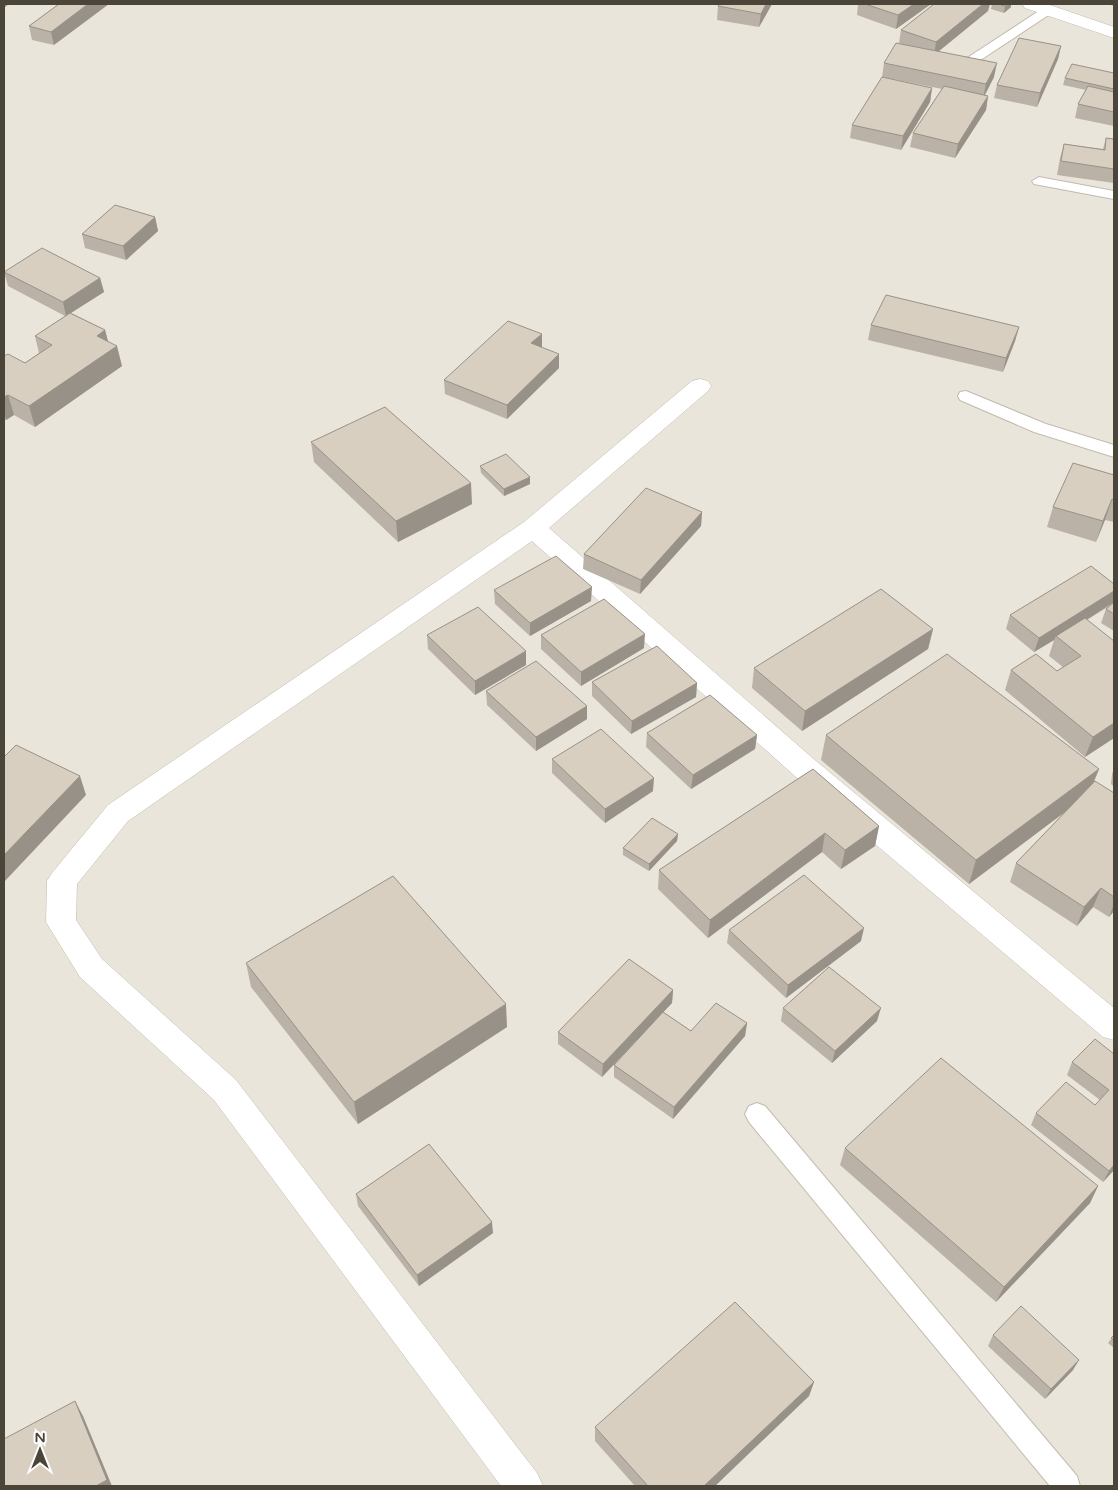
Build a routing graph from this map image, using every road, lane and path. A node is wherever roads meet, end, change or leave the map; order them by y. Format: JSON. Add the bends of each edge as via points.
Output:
{"nodes":[{"id":1,"x":1040,"y":7,"type":"edge"},
{"id":2,"x":1114,"y":33,"type":"edge"},
{"id":3,"x":974,"y":58,"type":"edge"},
{"id":4,"x":1039,"y":181,"type":"dead end"},
{"id":5,"x":1114,"y":195,"type":"edge"},
{"id":6,"x":700,"y":386,"type":"dead end"},
{"id":7,"x":966,"y":396,"type":"dead end"},
{"id":8,"x":1114,"y":451,"type":"edge"},
{"id":9,"x":533,"y":528,"type":"junction"},
{"id":10,"x":1114,"y":1027,"type":"edge"},
{"id":11,"x":757,"y":1114,"type":"dead end"},
{"id":12,"x":524,"y":1486,"type":"edge"},
{"id":13,"x":1067,"y":1486,"type":"edge"}],
"edges":[{"from":1,"to":2,"type":"street"},
{"from":1,"to":3,"type":"lane"},
{"from":4,"to":5,"type":"lane"},
{"from":6,"to":9,"type":"street"},
{"from":7,"to":8,"type":"lane","via":[[1040,428]]},
{"from":9,"to":10,"type":"street","via":[[806,769]]},
{"from":9,"to":12,"type":"street","via":[[118,813],[62,881],[61,922],[91,968],[225,1090]]},
{"from":11,"to":13,"type":"lane"}]}
